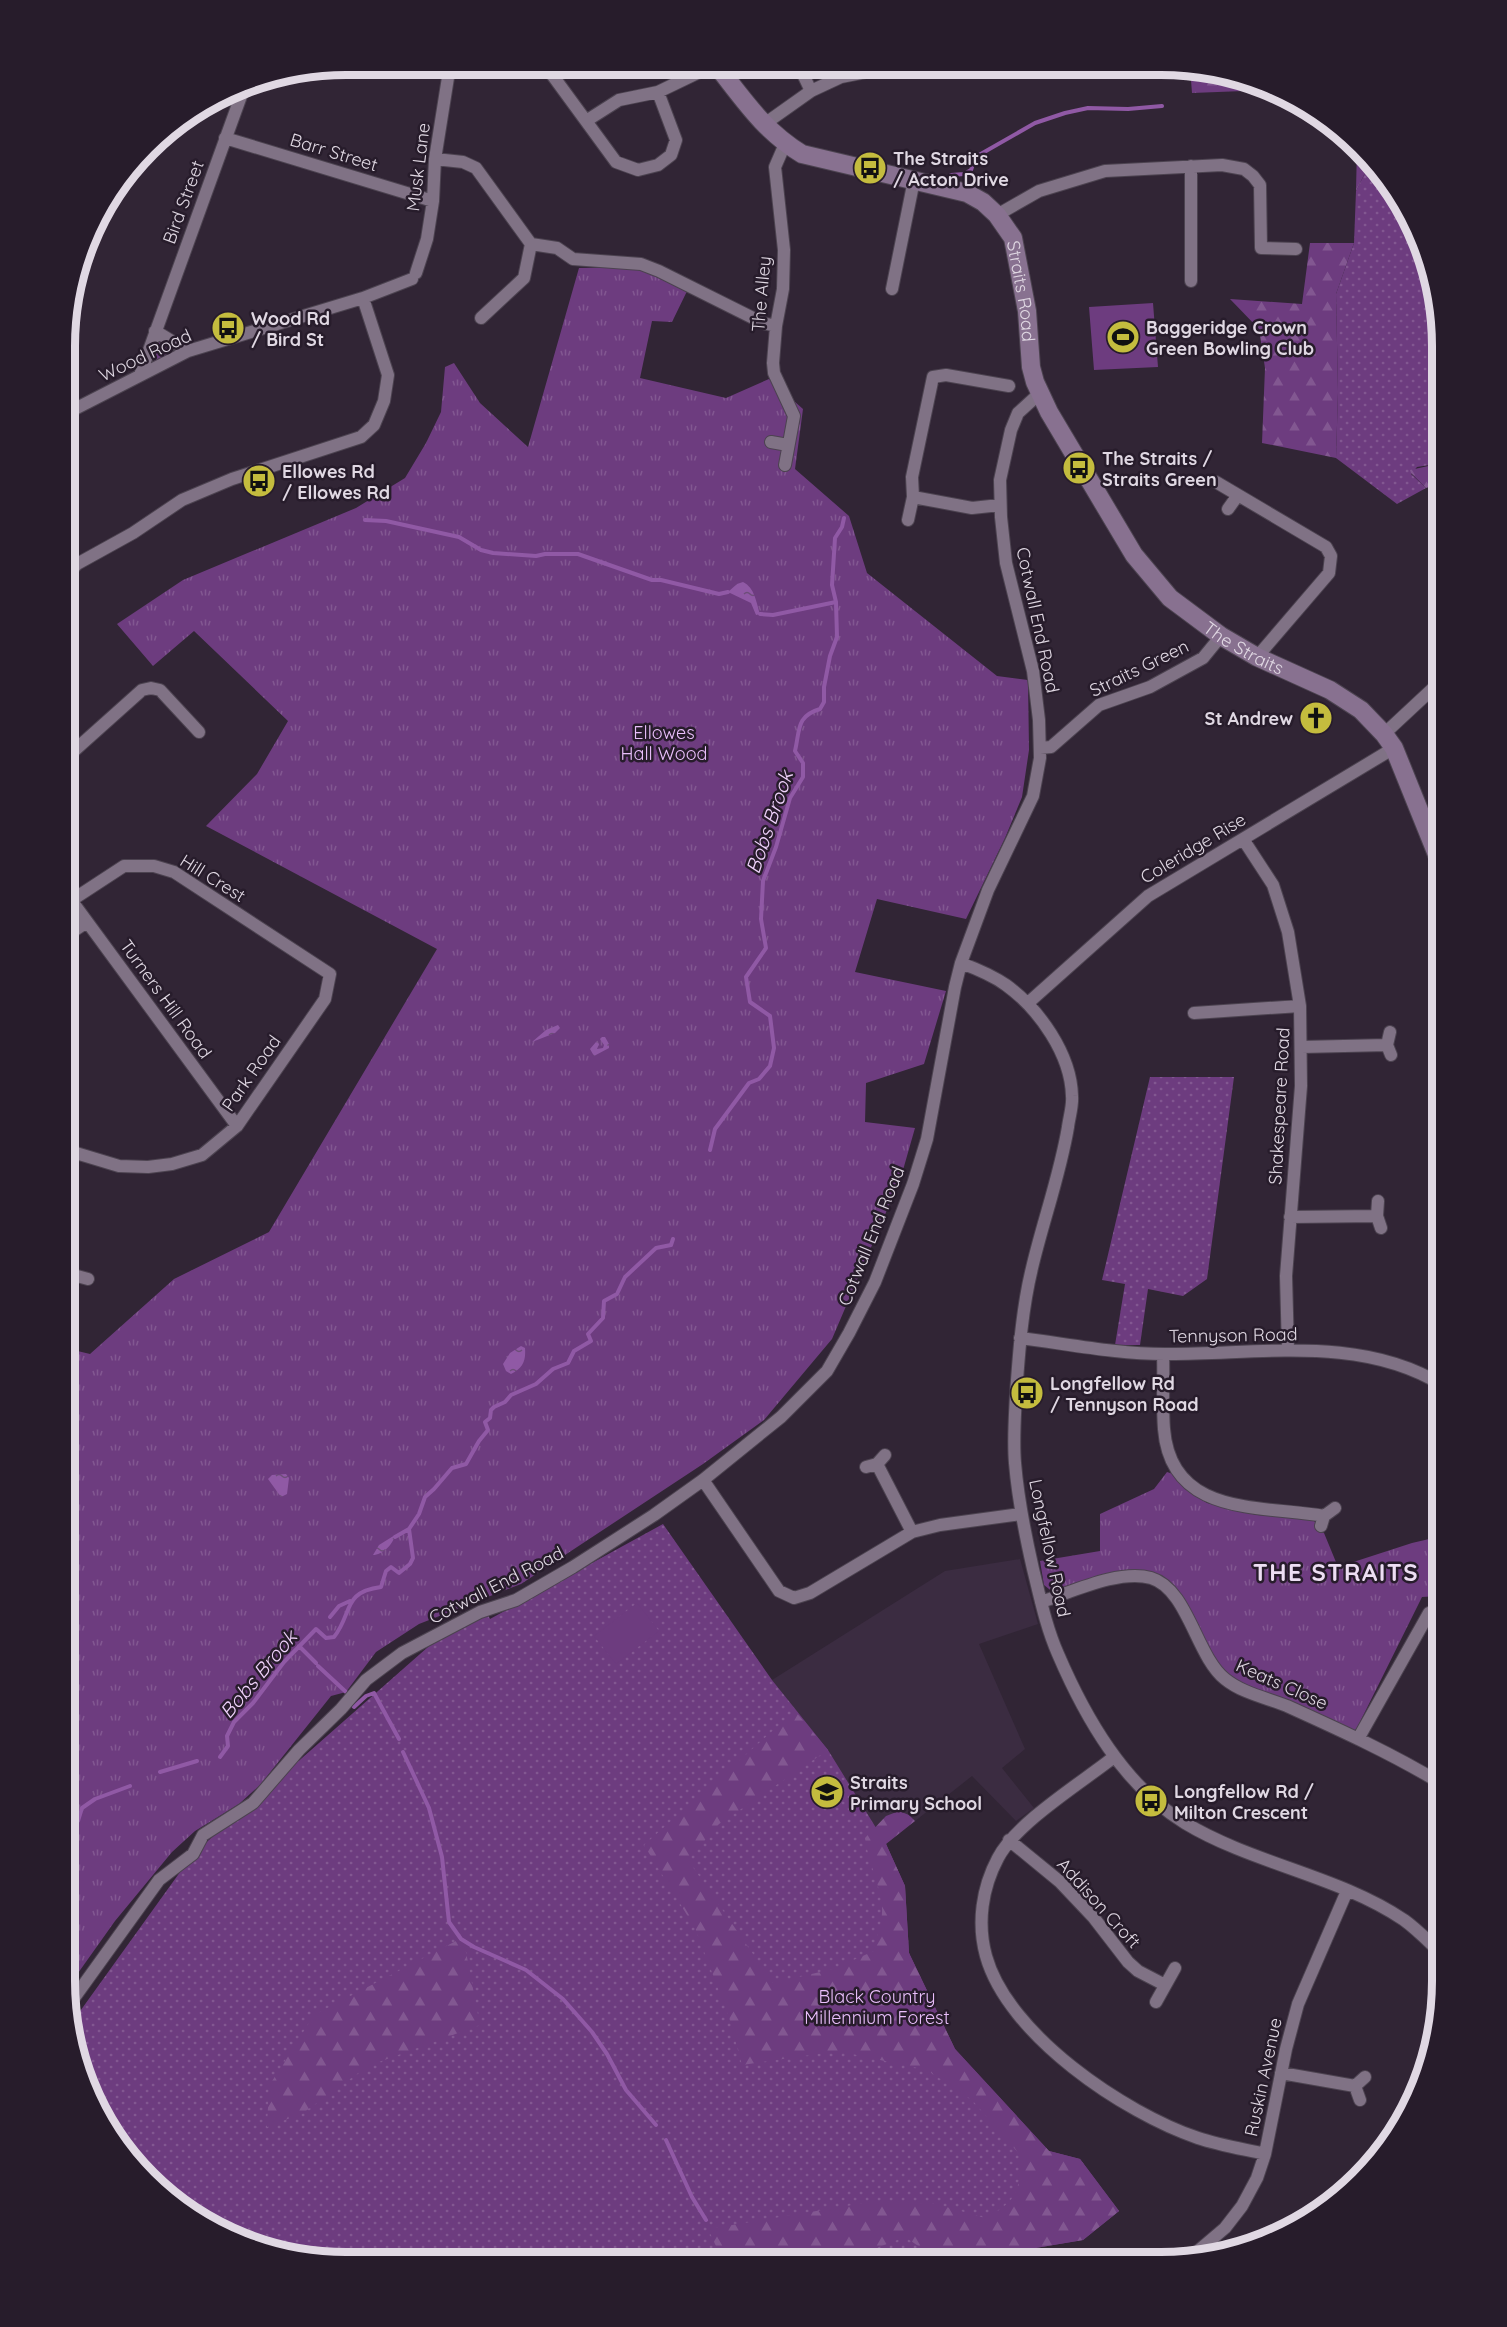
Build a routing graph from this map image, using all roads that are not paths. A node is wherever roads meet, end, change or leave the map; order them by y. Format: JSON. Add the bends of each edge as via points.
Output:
{"nodes":[{"id":1,"x":448,"y":75,"type":"edge"},
{"id":2,"x":552,"y":75,"type":"edge"},
{"id":3,"x":693,"y":75,"type":"edge"},
{"id":4,"x":724,"y":75,"type":"edge"},
{"id":5,"x":803,"y":75,"type":"edge"},
{"id":6,"x":851,"y":75,"type":"edge"},
{"id":7,"x":811,"y":91,"type":"junction"},
{"id":8,"x":658,"y":92,"type":"junction"},
{"id":9,"x":236,"y":99,"type":"edge"},
{"id":10,"x":586,"y":121,"type":"junction"},
{"id":11,"x":763,"y":124,"type":"junction"},
{"id":12,"x":225,"y":138,"type":"junction"},
{"id":13,"x":785,"y":144,"type":"junction"},
{"id":14,"x":435,"y":159,"type":"junction"},
{"id":15,"x":1191,"y":166,"type":"junction"},
{"id":16,"x":914,"y":180,"type":"junction"},
{"id":17,"x":433,"y":201,"type":"junction"},
{"id":18,"x":997,"y":215,"type":"junction"},
{"id":19,"x":531,"y":244,"type":"junction"},
{"id":20,"x":1296,"y":249,"type":"dead end"},
{"id":21,"x":414,"y":276,"type":"joint"},
{"id":22,"x":1191,"y":281,"type":"dead end"},
{"id":23,"x":892,"y":289,"type":"dead end"},
{"id":24,"x":363,"y":298,"type":"junction"},
{"id":25,"x":481,"y":318,"type":"dead end"},
{"id":26,"x":776,"y":326,"type":"junction"},
{"id":27,"x":155,"y":331,"type":"junction"},
{"id":28,"x":188,"y":351,"type":"junction"},
{"id":29,"x":140,"y":375,"type":"junction"},
{"id":30,"x":1010,"y":386,"type":"dead end"},
{"id":31,"x":1040,"y":393,"type":"junction"},
{"id":32,"x":75,"y":409,"type":"edge"},
{"id":33,"x":1049,"y":412,"type":"joint"},
{"id":34,"x":771,"y":442,"type":"dead end"},
{"id":35,"x":788,"y":445,"type":"junction"},
{"id":36,"x":785,"y":465,"type":"dead end"},
{"id":37,"x":1216,"y":482,"type":"dead end"},
{"id":38,"x":1238,"y":495,"type":"junction"},
{"id":39,"x":913,"y":497,"type":"junction"},
{"id":40,"x":1000,"y":505,"type":"junction"},
{"id":41,"x":1228,"y":509,"type":"dead end"},
{"id":42,"x":908,"y":520,"type":"dead end"},
{"id":43,"x":75,"y":562,"type":"edge"},
{"id":44,"x":77,"y":564,"type":"joint"},
{"id":45,"x":1221,"y":636,"type":"junction"},
{"id":46,"x":1257,"y":657,"type":"junction"},
{"id":47,"x":1432,"y":692,"type":"edge"},
{"id":48,"x":199,"y":732,"type":"dead end"},
{"id":49,"x":1389,"y":741,"type":"junction"},
{"id":50,"x":1040,"y":748,"type":"junction"},
{"id":51,"x":75,"y":750,"type":"edge"},
{"id":52,"x":1243,"y":839,"type":"junction"},
{"id":53,"x":1432,"y":843,"type":"edge"},
{"id":54,"x":75,"y":894,"type":"edge"},
{"id":55,"x":75,"y":905,"type":"edge"},
{"id":56,"x":87,"y":922,"type":"junction"},
{"id":57,"x":75,"y":930,"type":"edge"},
{"id":58,"x":961,"y":963,"type":"junction"},
{"id":59,"x":330,"y":974,"type":"joint"},
{"id":60,"x":1028,"y":1003,"type":"junction"},
{"id":61,"x":1300,"y":1006,"type":"junction"},
{"id":62,"x":1194,"y":1013,"type":"dead end"},
{"id":63,"x":1390,"y":1032,"type":"dead end"},
{"id":64,"x":1301,"y":1047,"type":"junction"},
{"id":65,"x":237,"y":1126,"type":"junction"},
{"id":66,"x":75,"y":1153,"type":"edge"},
{"id":67,"x":1378,"y":1201,"type":"dead end"},
{"id":68,"x":1377,"y":1216,"type":"junction"},
{"id":69,"x":1290,"y":1217,"type":"junction"},
{"id":70,"x":1381,"y":1228,"type":"dead end"},
{"id":71,"x":75,"y":1275,"type":"edge"},
{"id":72,"x":88,"y":1279,"type":"dead end"},
{"id":73,"x":1020,"y":1338,"type":"junction"},
{"id":74,"x":1288,"y":1350,"type":"junction"},
{"id":75,"x":1163,"y":1354,"type":"junction"},
{"id":76,"x":1432,"y":1377,"type":"edge"},
{"id":77,"x":876,"y":1462,"type":"dead end"},
{"id":78,"x":703,"y":1480,"type":"junction"},
{"id":79,"x":1335,"y":1508,"type":"dead end"},
{"id":80,"x":1021,"y":1514,"type":"junction"},
{"id":81,"x":912,"y":1532,"type":"junction"},
{"id":82,"x":1041,"y":1602,"type":"junction"},
{"id":83,"x":1432,"y":1612,"type":"edge"},
{"id":84,"x":1358,"y":1739,"type":"junction"},
{"id":85,"x":1114,"y":1757,"type":"junction"},
{"id":86,"x":1432,"y":1779,"type":"edge"},
{"id":87,"x":1009,"y":1840,"type":"junction"},
{"id":88,"x":1347,"y":1891,"type":"junction"},
{"id":89,"x":1432,"y":1945,"type":"edge"},
{"id":90,"x":1175,"y":1968,"type":"dead end"},
{"id":91,"x":1165,"y":1985,"type":"junction"},
{"id":92,"x":76,"y":1995,"type":"edge"},
{"id":93,"x":1156,"y":2002,"type":"dead end"},
{"id":94,"x":1281,"y":2073,"type":"junction"},
{"id":95,"x":1360,"y":2100,"type":"dead end"},
{"id":96,"x":1265,"y":2154,"type":"junction"},
{"id":97,"x":1200,"y":2249,"type":"edge"}],
"edges":[{"from":1,"to":14,"type":"street","name":"Musk Lane"},
{"from":2,"to":10,"type":"street"},
{"from":3,"to":8,"type":"street"},
{"from":4,"to":11,"type":"street","name":"Straits Road"},
{"from":5,"to":7,"type":"street"},
{"from":6,"to":7,"type":"street"},
{"from":7,"to":11,"type":"street"},
{"from":8,"to":10,"type":"street","via":[[619,100]]},
{"from":8,"to":10,"type":"street","via":[[676,140],[671,155],[658,165],[638,170],[616,162]]},
{"from":9,"to":12,"type":"street","name":"Bird Street"},
{"from":11,"to":13,"type":"street","name":"Straits Road"},
{"from":12,"to":17,"type":"street","name":"Barr Street"},
{"from":12,"to":27,"type":"street","name":"Bird Street"},
{"from":13,"to":16,"type":"street","name":"Straits Road","via":[[802,154]]},
{"from":13,"to":26,"type":"street","name":"The Alley","via":[[775,167],[784,250],[783,289]]},
{"from":14,"to":17,"type":"street","name":"Musk Lane"},
{"from":14,"to":19,"type":"street","via":[[463,162],[476,168]]},
{"from":15,"to":18,"type":"street","via":[[1105,171],[1039,191]]},
{"from":15,"to":20,"type":"street","via":[[1222,165],[1244,169],[1253,176],[1260,185],[1261,248]]},
{"from":15,"to":22,"type":"street"},
{"from":16,"to":18,"type":"street","name":"Straits Road","via":[[967,193]]},
{"from":16,"to":23,"type":"street"},
{"from":17,"to":21,"type":"street","name":"Musk Lane","via":[[427,238]]},
{"from":18,"to":31,"type":"street","name":"Straits Road","via":[[1012,238],[1027,311],[1031,368]]},
{"from":19,"to":25,"type":"street","via":[[524,278]]},
{"from":19,"to":26,"type":"street","via":[[557,248],[573,259],[641,264]]},
{"from":21,"to":24,"type":"street","name":"Wood Road"},
{"from":24,"to":28,"type":"street","name":"Wood Road"},
{"from":24,"to":44,"type":"street","via":[[388,375],[384,401],[374,425],[361,437],[232,479],[182,500]]},
{"from":26,"to":35,"type":"street","name":"The Alley","via":[[774,374],[794,416]]},
{"from":27,"to":28,"type":"street"},
{"from":27,"to":29,"type":"street","name":"Bird Street"},
{"from":28,"to":29,"type":"street","name":"Wood Road"},
{"from":29,"to":32,"type":"street","name":"Wood Road"},
{"from":30,"to":39,"type":"street","via":[[946,375],[933,377],[912,477]]},
{"from":31,"to":33,"type":"street","name":"Straits Road"},
{"from":31,"to":40,"type":"street","name":"Cotwall End Road","via":[[1018,413],[1011,430],[1000,480]]},
{"from":33,"to":45,"type":"street","name":"The Straits","via":[[1134,555],[1170,598]]},
{"from":34,"to":35,"type":"street"},
{"from":35,"to":36,"type":"street","name":"The Alley"},
{"from":37,"to":38,"type":"street"},
{"from":38,"to":41,"type":"street"},
{"from":38,"to":46,"type":"street","via":[[1326,547],[1331,556],[1329,573]]},
{"from":39,"to":40,"type":"street","via":[[972,508]]},
{"from":39,"to":42,"type":"street"},
{"from":40,"to":50,"type":"street","name":"Cotwall End Road","via":[[1006,563],[1033,671]]},
{"from":43,"to":44,"type":"street"},
{"from":45,"to":46,"type":"street","name":"The Straits"},
{"from":45,"to":50,"type":"street","name":"Straits Green","via":[[1203,657],[1150,687],[1099,705],[1052,747]]},
{"from":46,"to":49,"type":"street","name":"The Straits","via":[[1330,690],[1361,710]]},
{"from":47,"to":49,"type":"street","name":"Coleridge Rise"},
{"from":48,"to":51,"type":"street","via":[[160,690],[151,688],[142,690]]},
{"from":49,"to":52,"type":"street","name":"Coleridge Rise"},
{"from":49,"to":53,"type":"street","name":"The Straits"},
{"from":50,"to":58,"type":"street","name":"Cotwall End Road","via":[[1033,796],[988,890]]},
{"from":52,"to":60,"type":"street","name":"Coleridge Rise","via":[[1148,896]]},
{"from":52,"to":61,"type":"street","name":"Shakespeare Road","via":[[1273,885],[1288,933]]},
{"from":54,"to":59,"type":"street","name":"Hill Crest","via":[[124,866],[154,866],[174,872]]},
{"from":55,"to":56,"type":"street","name":"Turners Hill Road"},
{"from":56,"to":57,"type":"street"},
{"from":56,"to":65,"type":"street","name":"Turners Hill Road"},
{"from":58,"to":60,"type":"street","name":"Longfellow Road","via":[[987,973]]},
{"from":58,"to":78,"type":"street","name":"Cotwall End Road","via":[[927,1139],[875,1282],[827,1371],[781,1417]]},
{"from":59,"to":65,"type":"street","name":"Park Road","via":[[325,999]]},
{"from":60,"to":73,"type":"street","name":"Longfellow Road","via":[[1063,1057],[1072,1097],[1062,1159],[1031,1270]]},
{"from":61,"to":62,"type":"street"},
{"from":61,"to":64,"type":"street","name":"Shakespeare Road"},
{"from":63,"to":64,"type":"street","via":[[1389,1050]]},
{"from":64,"to":69,"type":"street","name":"Shakespeare Road"},
{"from":65,"to":66,"type":"street","name":"Park Road","via":[[202,1155],[156,1166],[119,1166]]},
{"from":67,"to":68,"type":"street"},
{"from":68,"to":69,"type":"street"},
{"from":68,"to":70,"type":"street"},
{"from":69,"to":74,"type":"street","name":"Shakespeare Road","via":[[1286,1276]]},
{"from":71,"to":72,"type":"street"},
{"from":73,"to":75,"type":"street","name":"Tennyson Road"},
{"from":73,"to":80,"type":"street","name":"Longfellow Road","via":[[1014,1459]]},
{"from":74,"to":75,"type":"street","name":"Tennyson Road"},
{"from":74,"to":76,"type":"street","name":"Tennyson Road","via":[[1367,1355]]},
{"from":75,"to":79,"type":"street","via":[[1166,1444],[1173,1463],[1198,1492],[1211,1499],[1323,1521]]},
{"from":77,"to":81,"type":"street"},
{"from":78,"to":81,"type":"street","via":[[779,1591],[794,1598],[810,1593]]},
{"from":78,"to":92,"type":"street","name":"Cotwall End Road","via":[[573,1567],[402,1653],[366,1680],[254,1803],[203,1835],[193,1854],[159,1880]]},
{"from":80,"to":81,"type":"street"},
{"from":80,"to":82,"type":"street","name":"Longfellow Road"},
{"from":82,"to":84,"type":"street","name":"Keats Close","via":[[1120,1577],[1142,1576],[1157,1581],[1180,1606],[1222,1678]]},
{"from":82,"to":85,"type":"street","name":"Longfellow Road","via":[[1057,1652]]},
{"from":83,"to":84,"type":"street"},
{"from":84,"to":86,"type":"street","name":"Keats Close"},
{"from":85,"to":87,"type":"street"},
{"from":85,"to":88,"type":"street","name":"Longfellow Road","via":[[1139,1785],[1184,1822]]},
{"from":87,"to":91,"type":"street","name":"Addison Croft","via":[[1059,1881],[1128,1962]]},
{"from":87,"to":96,"type":"street","via":[[991,1875],[981,1918],[987,1958],[996,1981],[1021,2016],[1078,2073],[1112,2096],[1198,2138]]},
{"from":88,"to":89,"type":"street","name":"Longfellow Road","via":[[1406,1921]]},
{"from":88,"to":94,"type":"street","name":"Ruskin Avenue","via":[[1298,2004]]},
{"from":90,"to":91,"type":"street"},
{"from":91,"to":93,"type":"street"},
{"from":94,"to":95,"type":"street","via":[[1360,2082]]},
{"from":94,"to":96,"type":"street","name":"Ruskin Avenue"},
{"from":96,"to":97,"type":"street","name":"Ruskin Avenue","via":[[1242,2206],[1225,2228]]}]}
